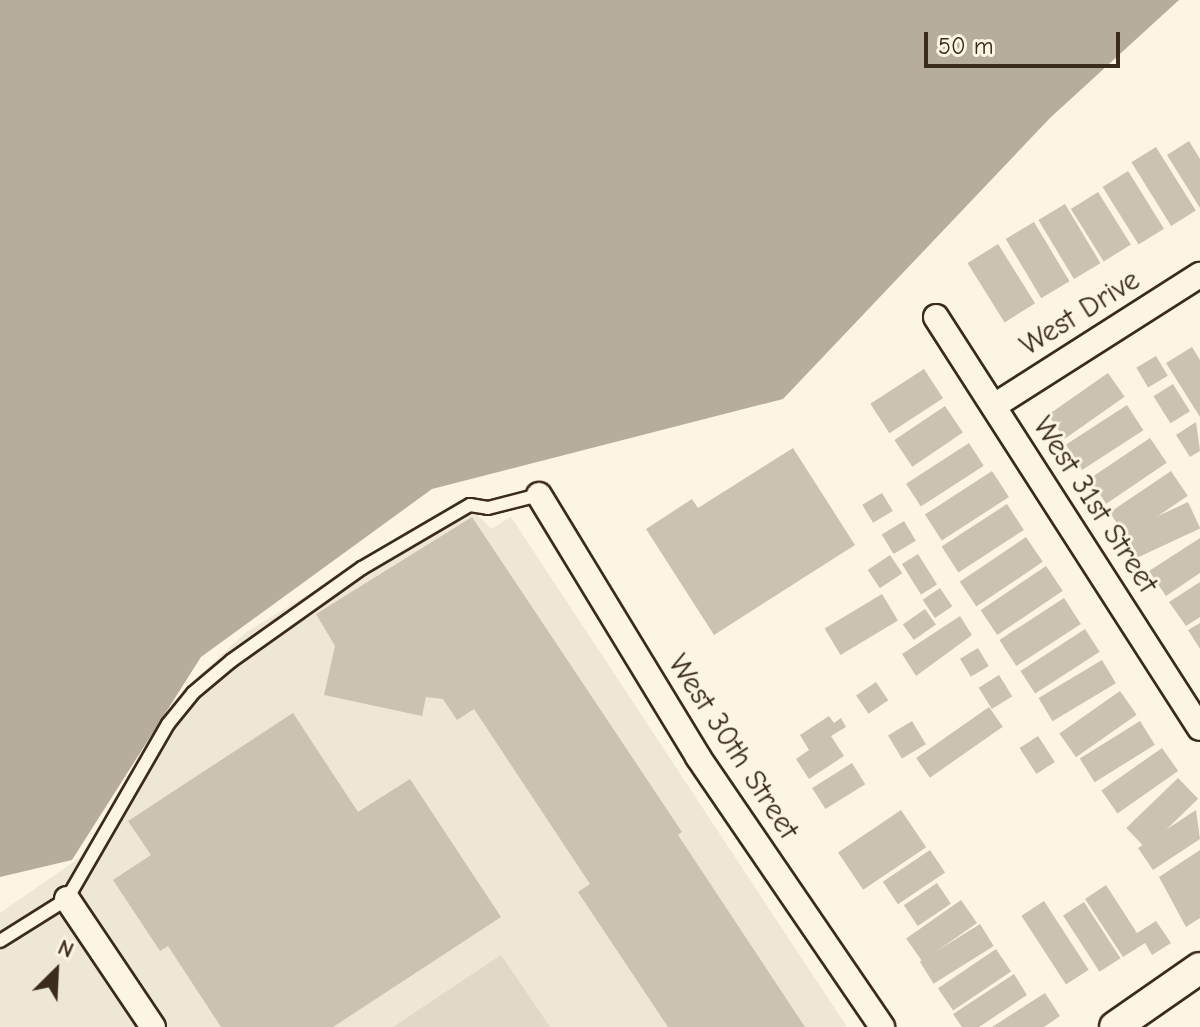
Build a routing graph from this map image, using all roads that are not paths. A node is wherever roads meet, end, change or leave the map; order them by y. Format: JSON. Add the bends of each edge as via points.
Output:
{"nodes":[{"id":1,"x":1200,"y":275,"type":"edge"},
{"id":2,"x":936,"y":317,"type":"dead end"},
{"id":3,"x":994,"y":406,"type":"junction"},
{"id":4,"x":539,"y":495,"type":"joint"},
{"id":5,"x":1200,"y":728,"type":"edge"},
{"id":6,"x":67,"y":899,"type":"junction"},
{"id":7,"x":0,"y":941,"type":"edge"},
{"id":8,"x":1200,"y":968,"type":"edge"},
{"id":9,"x":153,"y":1027,"type":"edge"},
{"id":10,"x":882,"y":1027,"type":"edge"},
{"id":11,"x":1115,"y":1027,"type":"edge"}],
"edges":[{"from":1,"to":3,"type":"street","name":"West Drive"},
{"from":2,"to":3,"type":"street","name":"West 31st Street"},
{"from":3,"to":5,"type":"street","name":"West 31st Street"},
{"from":4,"to":6,"type":"lane","via":[[488,508],[470,505],[362,568],[193,693],[168,724]]},
{"from":4,"to":10,"type":"street","name":"West 30th Street","via":[[698,757]]},
{"from":6,"to":7,"type":"lane"},
{"from":6,"to":9,"type":"street"},
{"from":8,"to":11,"type":"street"}]}
